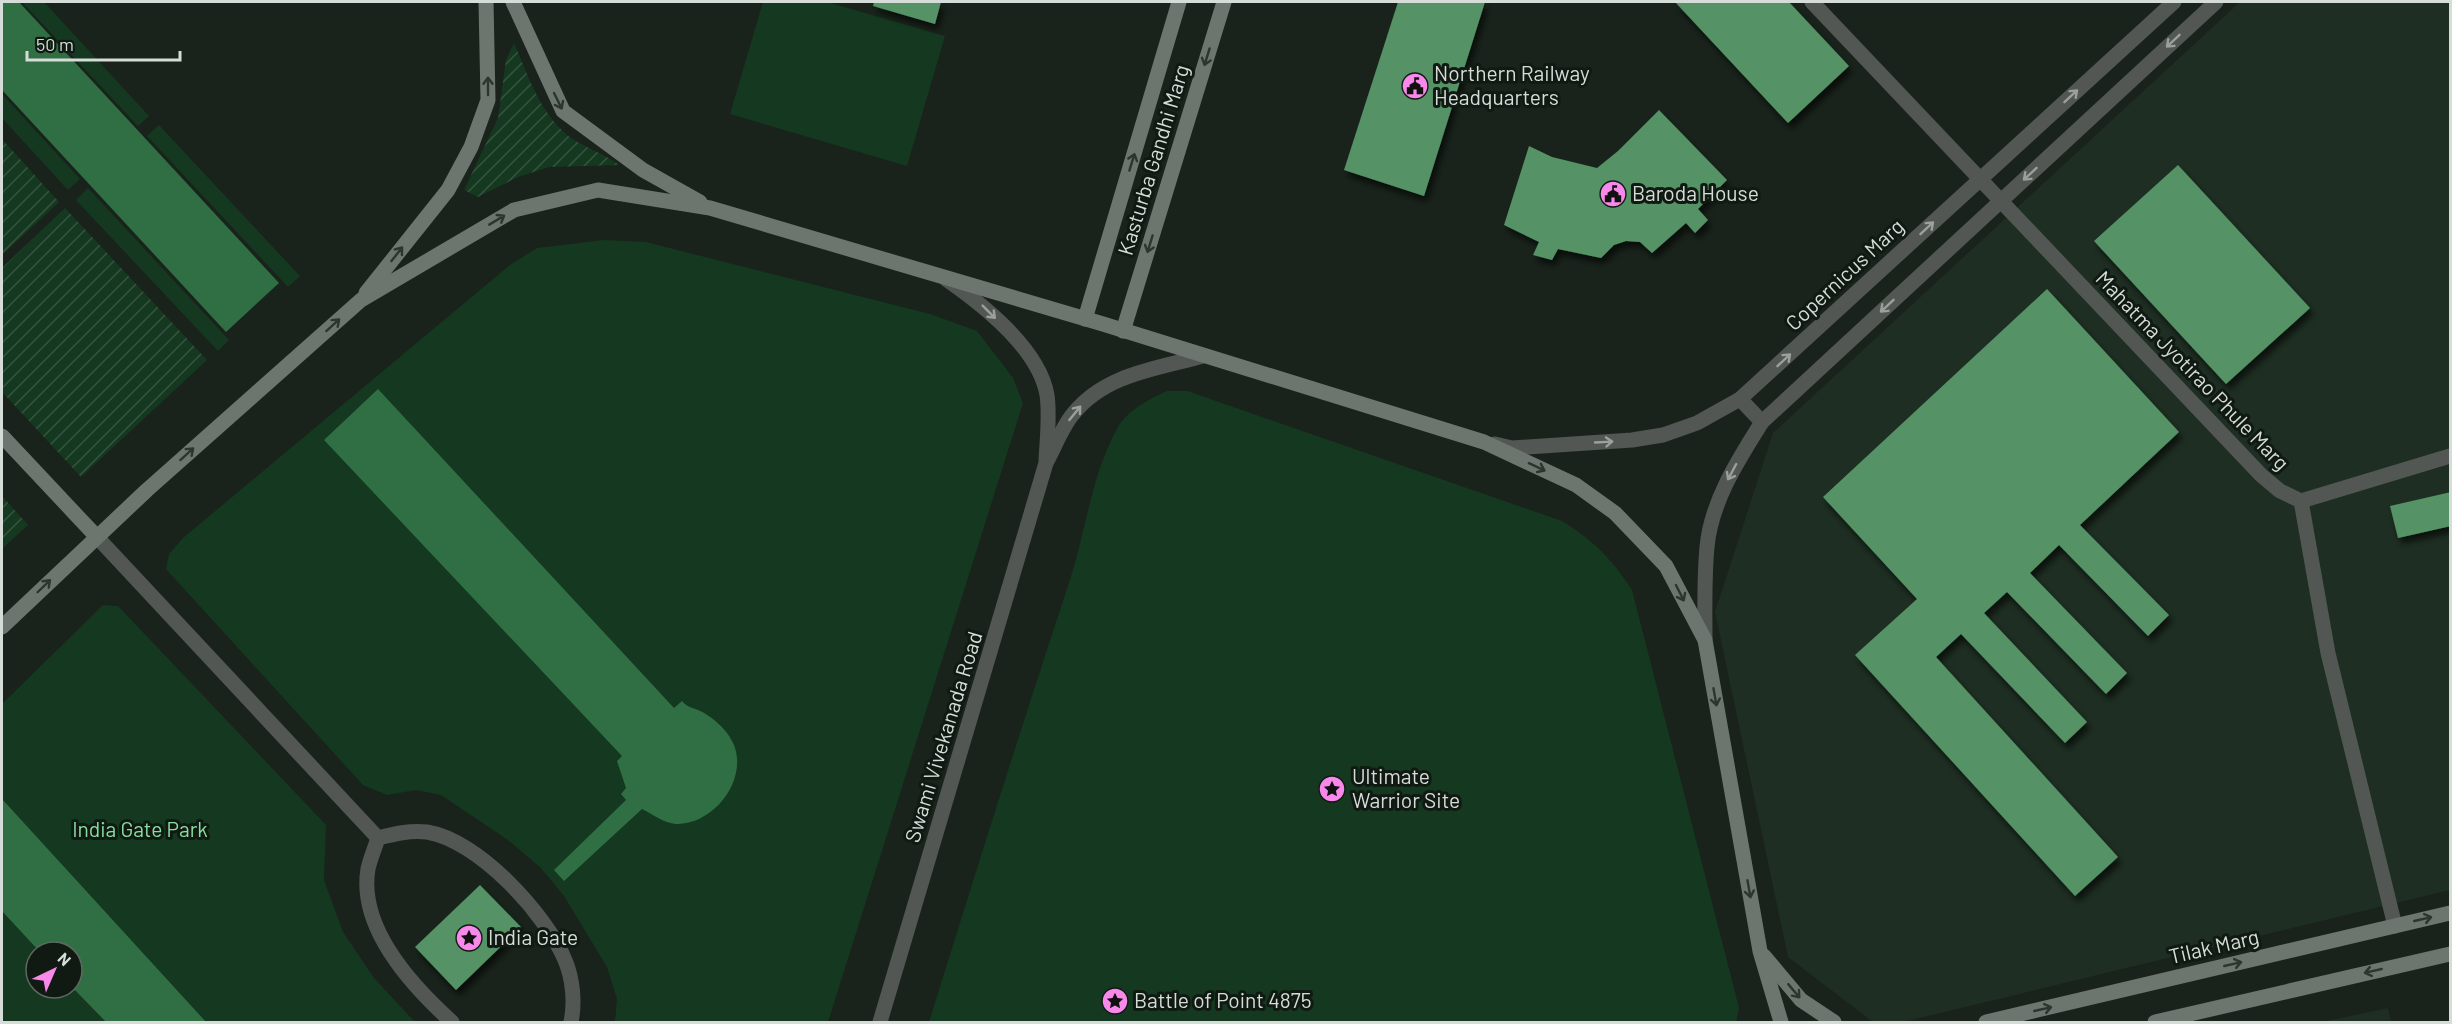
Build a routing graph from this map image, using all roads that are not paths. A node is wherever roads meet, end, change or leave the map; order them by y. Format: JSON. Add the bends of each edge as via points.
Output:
{"nodes":[{"id":1,"x":1179,"y":2,"type":"edge"},
{"id":2,"x":1224,"y":2,"type":"edge"},
{"id":3,"x":1812,"y":2,"type":"edge"},
{"id":4,"x":2174,"y":2,"type":"edge"},
{"id":5,"x":2216,"y":2,"type":"edge"},
{"id":6,"x":486,"y":4,"type":"edge"},
{"id":7,"x":514,"y":6,"type":"edge"},
{"id":8,"x":1981,"y":178,"type":"junction"},
{"id":9,"x":2001,"y":201,"type":"junction"},
{"id":10,"x":710,"y":208,"type":"junction"},
{"id":11,"x":942,"y":277,"type":"junction"},
{"id":12,"x":361,"y":300,"type":"junction"},
{"id":13,"x":1085,"y":319,"type":"junction"},
{"id":14,"x":1123,"y":331,"type":"junction"},
{"id":15,"x":1203,"y":356,"type":"junction"},
{"id":16,"x":1740,"y":399,"type":"junction"},
{"id":17,"x":1762,"y":422,"type":"junction"},
{"id":18,"x":2,"y":436,"type":"edge"},
{"id":19,"x":1484,"y":442,"type":"junction"},
{"id":20,"x":2451,"y":456,"type":"edge"},
{"id":21,"x":1046,"y":463,"type":"junction"},
{"id":22,"x":2301,"y":501,"type":"junction"},
{"id":23,"x":96,"y":536,"type":"junction"},
{"id":24,"x":2,"y":627,"type":"edge"},
{"id":25,"x":1705,"y":640,"type":"junction"},
{"id":26,"x":378,"y":838,"type":"junction"},
{"id":27,"x":2451,"y":913,"type":"edge"},
{"id":28,"x":2395,"y":926,"type":"junction"},
{"id":29,"x":1760,"y":951,"type":"junction"},
{"id":30,"x":2451,"y":954,"type":"edge"},
{"id":31,"x":452,"y":1023,"type":"edge"},
{"id":32,"x":571,"y":1023,"type":"edge"},
{"id":33,"x":879,"y":1023,"type":"edge"},
{"id":34,"x":1781,"y":1023,"type":"edge"},
{"id":35,"x":1834,"y":1023,"type":"edge"},
{"id":36,"x":1986,"y":1023,"type":"edge"},
{"id":37,"x":2155,"y":1023,"type":"edge"}],
"edges":[{"from":13,"to":1,"type":"main road","name":"Kasturba Gandhi Marg","one_way":true},
{"from":2,"to":14,"type":"main road","name":"Kasturba Gandhi Marg","one_way":true},
{"from":3,"to":8,"type":"street","name":"Mahatma Jyotirao Phule Marg"},
{"from":8,"to":4,"type":"street","name":"Copernicus Marg","one_way":true},
{"from":5,"to":9,"type":"street","one_way":true},
{"from":12,"to":6,"type":"main road","one_way":true,"via":[[448,190],[471,147],[488,100]]},
{"from":7,"to":10,"type":"main road","one_way":true,"via":[[563,111],[643,170]]},
{"from":8,"to":9,"type":"street","name":"Mahatma Jyotirao Phule Marg"},
{"from":16,"to":8,"type":"street","name":"Copernicus Marg","one_way":true},
{"from":9,"to":17,"type":"street","one_way":true},
{"from":9,"to":22,"type":"street","name":"Mahatma Jyotirao Phule Marg","via":[[2261,476]]},
{"from":10,"to":11,"type":"main road"},
{"from":12,"to":10,"type":"main road","one_way":true,"via":[[514,210],[598,189]]},
{"from":11,"to":13,"type":"main road"},
{"from":11,"to":21,"type":"street","one_way":true,"via":[[977,301],[1032,360],[1047,395]]},
{"from":23,"to":12,"type":"main road","one_way":true},
{"from":13,"to":14,"type":"main road"},
{"from":14,"to":15,"type":"main road"},
{"from":15,"to":19,"type":"main road"},
{"from":21,"to":15,"type":"street","one_way":true,"via":[[1072,415],[1094,392],[1128,375]]},
{"from":16,"to":17,"type":"street"},
{"from":19,"to":16,"type":"street","name":"Copernicus Marg","one_way":true,"via":[[1512,448],[1663,435],[1696,423]]},
{"from":17,"to":25,"type":"street","one_way":true,"via":[[1726,483],[1707,545]]},
{"from":18,"to":23,"type":"main road"},
{"from":19,"to":25,"type":"main road","one_way":true,"via":[[1576,485],[1615,513],[1666,566]]},
{"from":20,"to":22,"type":"street"},
{"from":21,"to":33,"type":"street","name":"Swami Vivekanada Road"},
{"from":22,"to":28,"type":"street","via":[[2328,653]]},
{"from":24,"to":23,"type":"main road","one_way":true},
{"from":23,"to":26,"type":"street"},
{"from":25,"to":29,"type":"main road","one_way":true},
{"from":26,"to":31,"type":"street","via":[[368,869],[368,890],[381,937],[411,982]]},
{"from":26,"to":32,"type":"street","via":[[428,832],[450,840],[474,854],[519,892],[566,960],[575,1005]]},
{"from":28,"to":27,"type":"main road","name":"Tilak Marg","one_way":true},
{"from":36,"to":28,"type":"main road","name":"Tilak Marg","one_way":true},
{"from":29,"to":34,"type":"main road"},
{"from":29,"to":35,"type":"main road","one_way":true,"via":[[1801,1000]]},
{"from":30,"to":37,"type":"main road","one_way":true}]}
